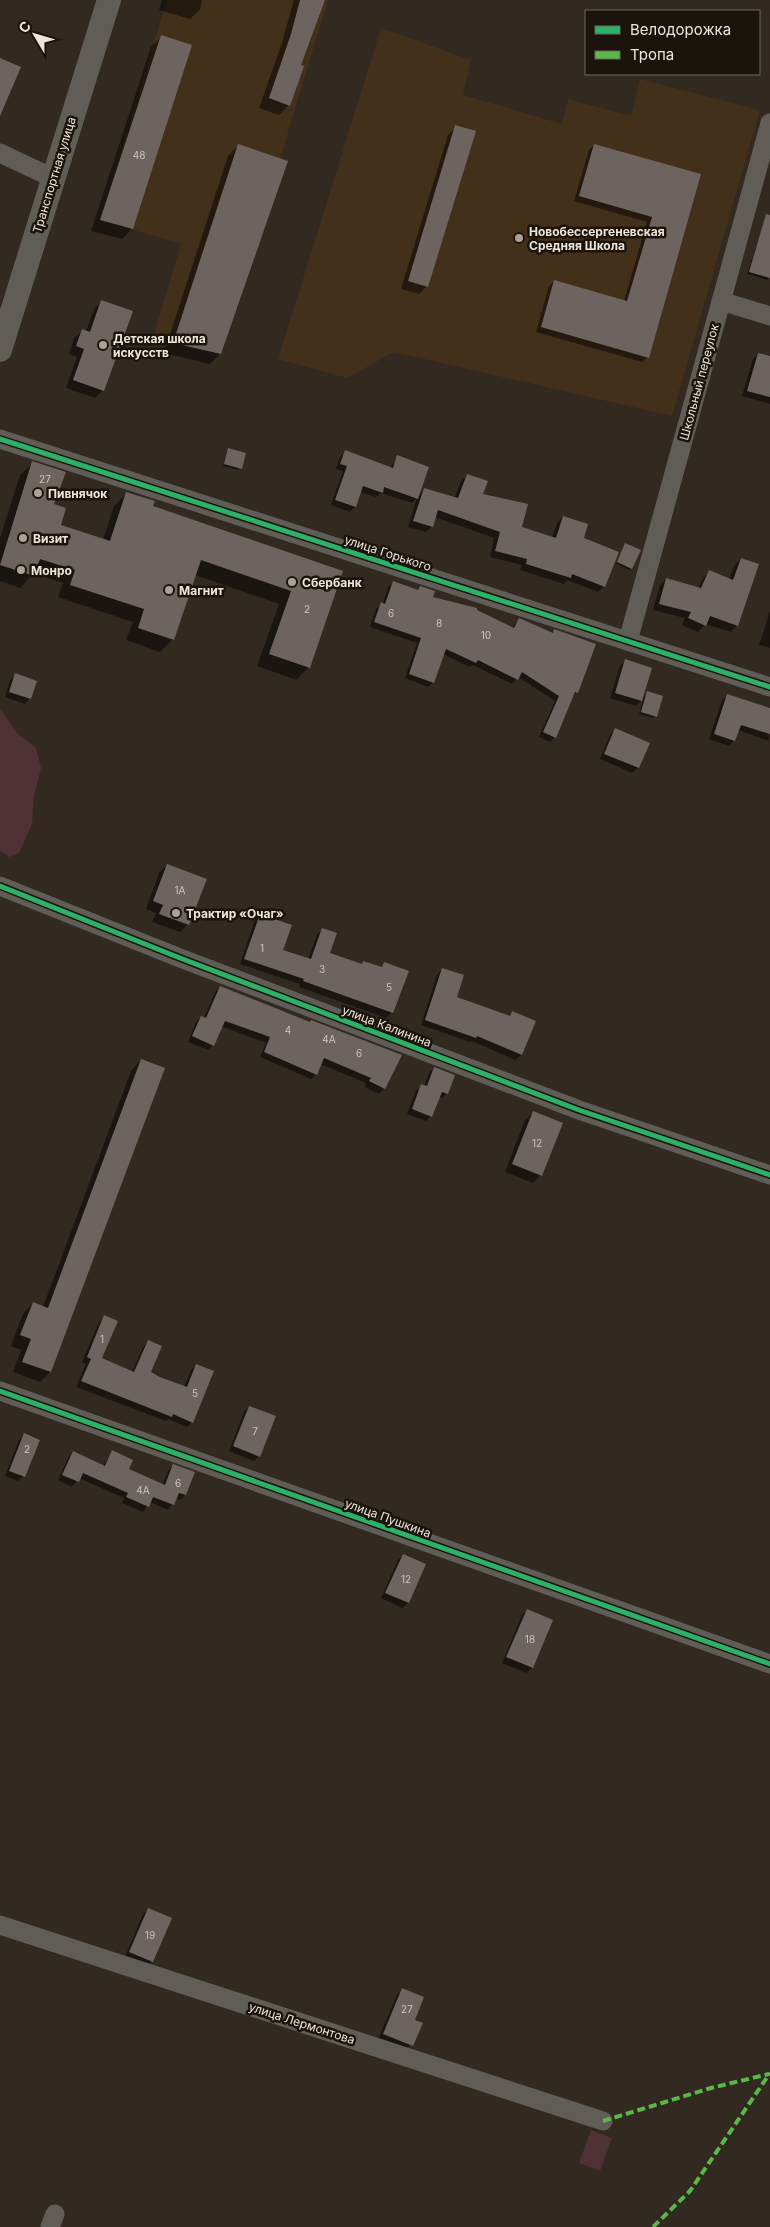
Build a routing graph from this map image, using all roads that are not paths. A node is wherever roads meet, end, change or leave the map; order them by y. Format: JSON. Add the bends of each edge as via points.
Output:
{"nodes":[{"id":1,"x":109,"y":0,"type":"edge"},
{"id":2,"x":770,"y":123,"type":"edge"},
{"id":3,"x":0,"y":153,"type":"edge"},
{"id":4,"x":53,"y":178,"type":"junction"},
{"id":5,"x":720,"y":301,"type":"junction"},
{"id":6,"x":770,"y":316,"type":"edge"},
{"id":7,"x":0,"y":350,"type":"edge"},
{"id":8,"x":0,"y":439,"type":"edge"},
{"id":9,"x":628,"y":641,"type":"junction"},
{"id":10,"x":770,"y":687,"type":"edge"},
{"id":11,"x":0,"y":886,"type":"edge"},
{"id":12,"x":770,"y":1175,"type":"edge"},
{"id":13,"x":0,"y":1391,"type":"edge"},
{"id":14,"x":770,"y":1664,"type":"edge"},
{"id":15,"x":0,"y":1925,"type":"edge"},
{"id":16,"x":603,"y":2121,"type":"dead end"}],
"edges":[{"from":1,"to":4,"type":"street","name":"Транспортная улица"},
{"from":2,"to":5,"type":"street","name":"Школьный переулок"},
{"from":3,"to":4,"type":"street"},
{"from":4,"to":7,"type":"street","name":"Транспортная улица"},
{"from":5,"to":6,"type":"street"},
{"from":5,"to":9,"type":"street","name":"Школьный переулок"},
{"from":8,"to":9,"type":"street","name":"улица Горького"},
{"from":9,"to":10,"type":"street","name":"улица Горького"},
{"from":11,"to":12,"type":"street","name":"улица Калинина","via":[[579,1110]]},
{"from":13,"to":14,"type":"street","name":"улица Пушкина"},
{"from":15,"to":16,"type":"street","name":"улица Лермонтова"}]}
